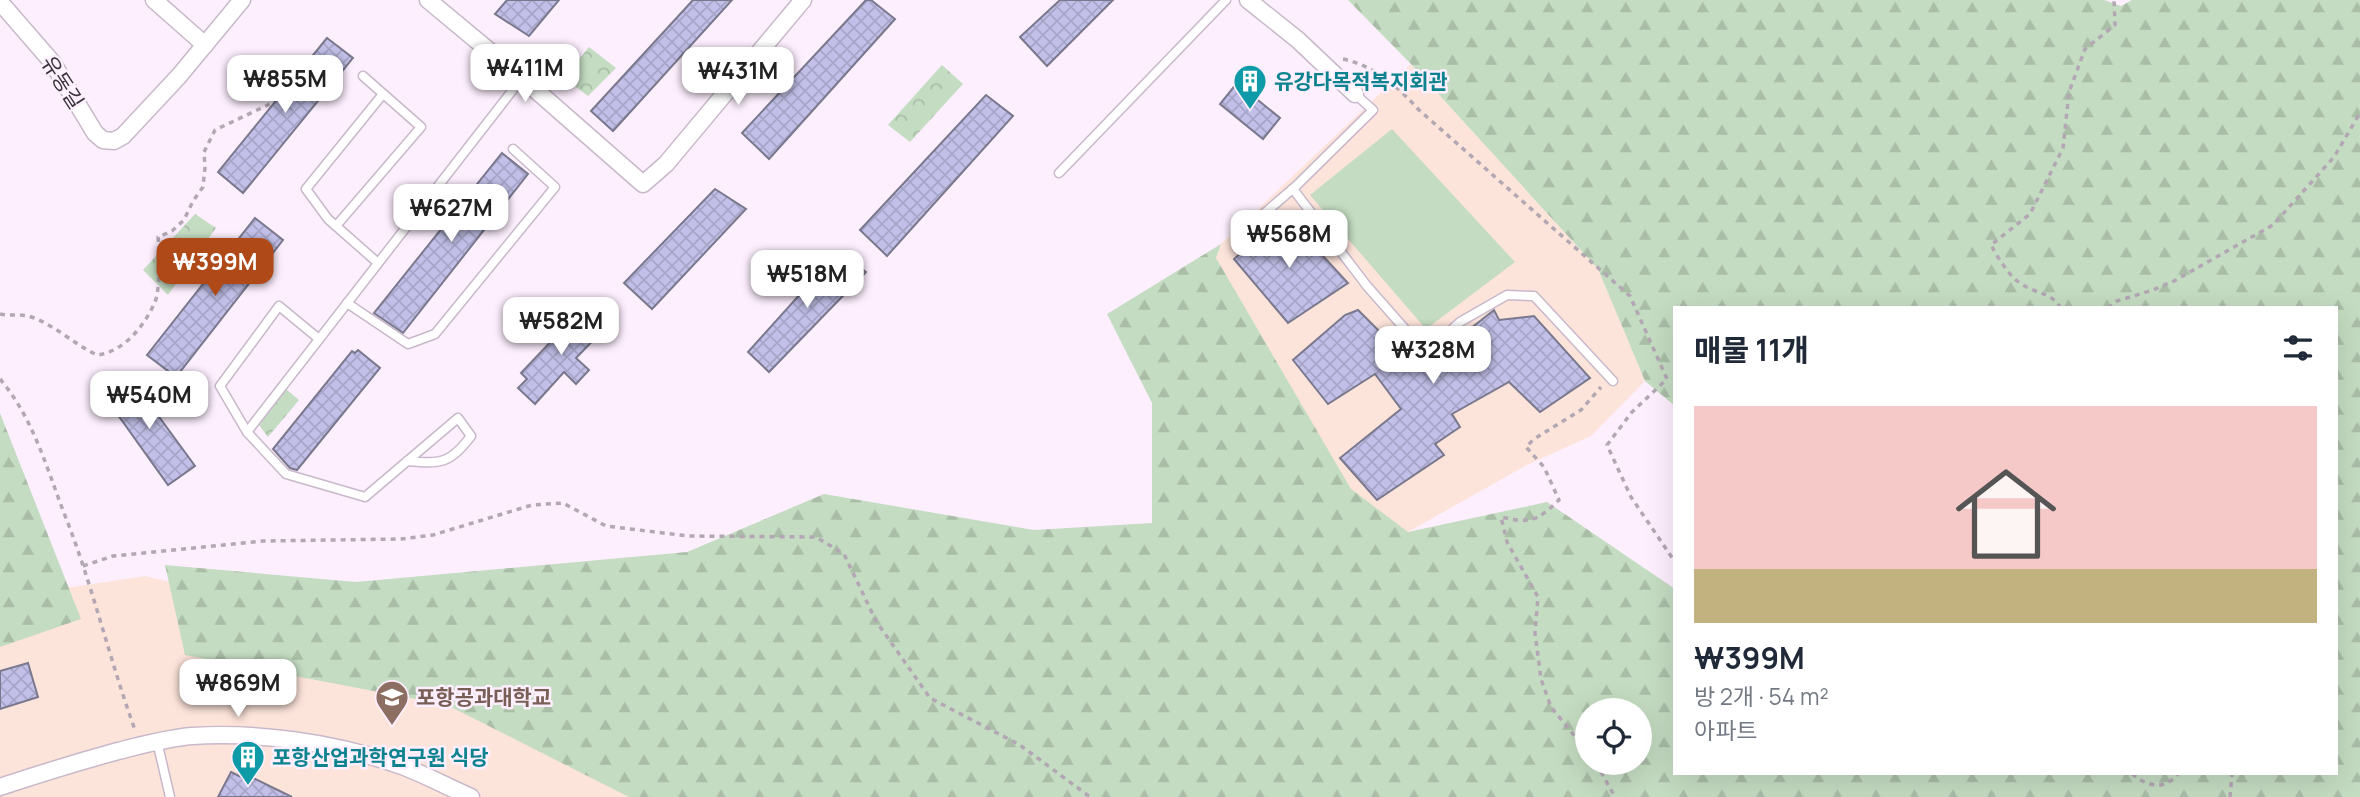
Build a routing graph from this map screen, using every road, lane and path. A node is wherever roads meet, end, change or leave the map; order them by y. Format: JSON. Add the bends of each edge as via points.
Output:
{"nodes":[{"id":1,"x":154,"y":0,"type":"edge"},
{"id":2,"x":242,"y":0,"type":"edge"},
{"id":3,"x":428,"y":0,"type":"edge"},
{"id":4,"x":803,"y":0,"type":"edge"},
{"id":5,"x":1226,"y":0,"type":"edge"},
{"id":6,"x":1248,"y":0,"type":"edge"},
{"id":7,"x":2114,"y":0,"type":"edge"},
{"id":8,"x":0,"y":2,"type":"edge"},
{"id":9,"x":205,"y":44,"type":"junction"},
{"id":10,"x":1311,"y":51,"type":"junction"},
{"id":11,"x":363,"y":76,"type":"dead end"},
{"id":12,"x":522,"y":78,"type":"junction"},
{"id":13,"x":383,"y":94,"type":"junction"},
{"id":14,"x":1355,"y":94,"type":"joint"},
{"id":15,"x":270,"y":104,"type":"dead end"},
{"id":16,"x":2360,"y":113,"type":"edge"},
{"id":17,"x":513,"y":149,"type":"dead end"},
{"id":18,"x":1059,"y":173,"type":"dead end"},
{"id":19,"x":1293,"y":189,"type":"junction"},
{"id":20,"x":336,"y":226,"type":"junction"},
{"id":21,"x":1255,"y":230,"type":"dead end"},
{"id":22,"x":378,"y":263,"type":"junction"},
{"id":23,"x":347,"y":303,"type":"junction"},
{"id":24,"x":2060,"y":306,"type":"edge"},
{"id":25,"x":2111,"y":306,"type":"edge"},
{"id":26,"x":0,"y":314,"type":"edge"},
{"id":27,"x":319,"y":339,"type":"junction"},
{"id":28,"x":0,"y":379,"type":"edge"},
{"id":29,"x":1611,"y":380,"type":"joint"},
{"id":30,"x":247,"y":432,"type":"junction"},
{"id":31,"x":407,"y":461,"type":"junction"},
{"id":32,"x":1673,"y":559,"type":"edge"},
{"id":33,"x":83,"y":566,"type":"junction"},
{"id":34,"x":1575,"y":736,"type":"edge"},
{"id":35,"x":157,"y":741,"type":"junction"},
{"id":36,"x":141,"y":745,"type":"junction"},
{"id":37,"x":1602,"y":775,"type":"edge"},
{"id":38,"x":2133,"y":775,"type":"edge"},
{"id":39,"x":2177,"y":775,"type":"edge"},
{"id":40,"x":2232,"y":775,"type":"edge"},
{"id":41,"x":0,"y":787,"type":"edge"},
{"id":42,"x":170,"y":797,"type":"edge"},
{"id":43,"x":471,"y":797,"type":"edge"},
{"id":44,"x":1090,"y":797,"type":"edge"},
{"id":45,"x":1615,"y":797,"type":"edge"},
{"id":46,"x":2230,"y":797,"type":"edge"}],
"edges":[{"from":1,"to":9,"type":"street"},
{"from":2,"to":9,"type":"street"},
{"from":3,"to":12,"type":"street"},
{"from":4,"to":12,"type":"street","via":[[666,164],[643,184]]},
{"from":5,"to":18,"type":"lane"},
{"from":6,"to":10,"type":"street"},
{"from":7,"to":24,"type":"path","via":[[2115,25],[2085,49],[2069,92],[2063,148],[2030,214],[1991,245],[2021,285],[2053,297]]},
{"from":8,"to":9,"type":"street","name":"유동길","via":[[52,62],[103,140],[114,141],[130,129]]},
{"from":10,"to":14,"type":"street"},
{"from":10,"to":32,"type":"path","via":[[1360,62],[1400,90],[1630,296],[1667,379],[1606,446],[1631,497]]},
{"from":11,"to":13,"type":"lane"},
{"from":12,"to":22,"type":"lane"},
{"from":13,"to":20,"type":"lane","via":[[306,189]]},
{"from":13,"to":20,"type":"lane","via":[[421,127]]},
{"from":14,"to":19,"type":"lane","via":[[1373,110]]},
{"from":15,"to":26,"type":"path","via":[[215,131],[204,152],[203,187],[184,220],[158,237],[155,302],[118,349],[97,355],[43,322],[25,315]]},
{"from":16,"to":25,"type":"path","via":[[2334,157],[2273,225],[2174,281]]},
{"from":17,"to":23,"type":"lane","via":[[555,187],[435,334],[408,344]]},
{"from":19,"to":21,"type":"lane","via":[[1252,223]]},
{"from":19,"to":29,"type":"lane","via":[[1367,286],[1426,353],[1460,322],[1507,295],[1534,296]]},
{"from":20,"to":22,"type":"lane"},
{"from":22,"to":23,"type":"lane"},
{"from":23,"to":27,"type":"lane"},
{"from":27,"to":30,"type":"lane"},
{"from":27,"to":30,"type":"lane","via":[[279,306],[220,386]]},
{"from":28,"to":33,"type":"path","via":[[30,424]]},
{"from":29,"to":34,"type":"path","via":[[1581,410],[1526,447],[1544,467],[1559,500],[1540,517],[1519,521],[1501,516],[1507,542],[1538,597],[1535,633],[1541,679],[1551,707]]},
{"from":30,"to":31,"type":"lane","via":[[286,474],[365,497]]},
{"from":31,"to":31,"type":"lane","via":[[458,418],[471,436],[458,454],[435,464]]},
{"from":33,"to":36,"type":"path"},
{"from":33,"to":44,"type":"path","via":[[113,556],[263,541],[401,539],[532,505],[563,503],[606,526],[688,536],[816,537],[844,554],[876,621],[930,698],[1020,746]]},
{"from":35,"to":36,"type":"street"},
{"from":35,"to":42,"type":"lane"},
{"from":35,"to":43,"type":"street","via":[[208,736],[313,744],[394,763]]},
{"from":36,"to":41,"type":"street"},
{"from":37,"to":45,"type":"path"},
{"from":38,"to":39,"type":"path","via":[[2154,786]]},
{"from":40,"to":46,"type":"path"}]}
